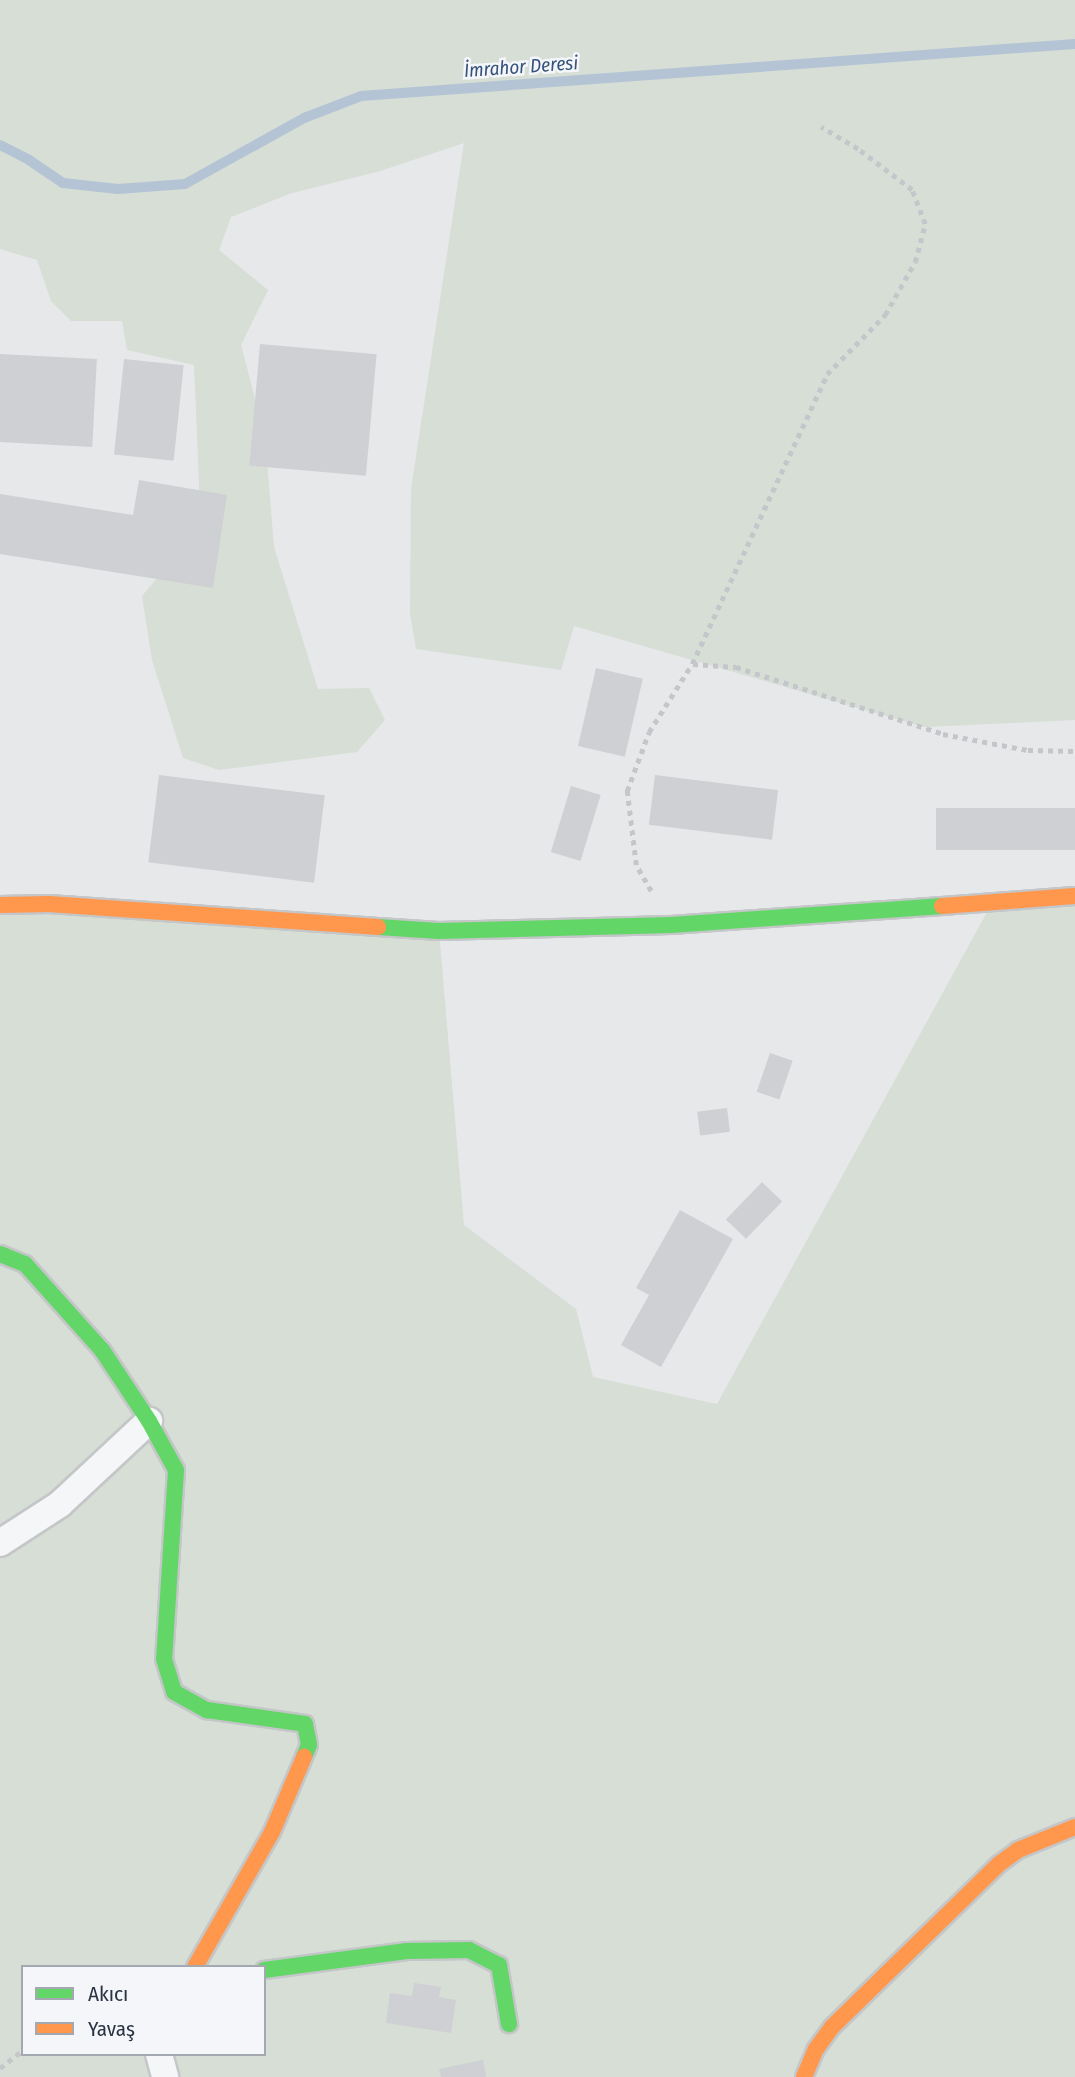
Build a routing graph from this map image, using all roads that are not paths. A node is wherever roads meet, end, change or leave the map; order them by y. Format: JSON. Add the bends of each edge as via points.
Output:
{"nodes":[{"id":1,"x":1075,"y":896,"type":"edge"},
{"id":2,"x":0,"y":905,"type":"edge"},
{"id":3,"x":0,"y":1254,"type":"edge"},
{"id":4,"x":149,"y":1421,"type":"junction"},
{"id":5,"x":0,"y":1543,"type":"edge"},
{"id":6,"x":1075,"y":1827,"type":"edge"},
{"id":7,"x":196,"y":1965,"type":"edge"},
{"id":8,"x":266,"y":1970,"type":"edge"},
{"id":9,"x":509,"y":2024,"type":"dead end"},
{"id":10,"x":160,"y":2056,"type":"edge"},
{"id":11,"x":165,"y":2077,"type":"edge"},
{"id":12,"x":804,"y":2077,"type":"edge"}],
"edges":[{"from":1,"to":2,"type":"street","via":[[671,925],[439,931],[49,904]]},
{"from":3,"to":4,"type":"street","via":[[25,1264],[102,1350]]},
{"from":4,"to":5,"type":"street","via":[[60,1504]]},
{"from":4,"to":7,"type":"street","via":[[176,1470],[164,1659],[174,1692],[207,1710],[305,1724],[309,1745],[272,1832]]},
{"from":6,"to":12,"type":"street","via":[[1018,1850],[999,1864],[832,2027]]},
{"from":8,"to":9,"type":"street","via":[[407,1951],[469,1950],[499,1965]]},
{"from":10,"to":11,"type":"street"}]}
